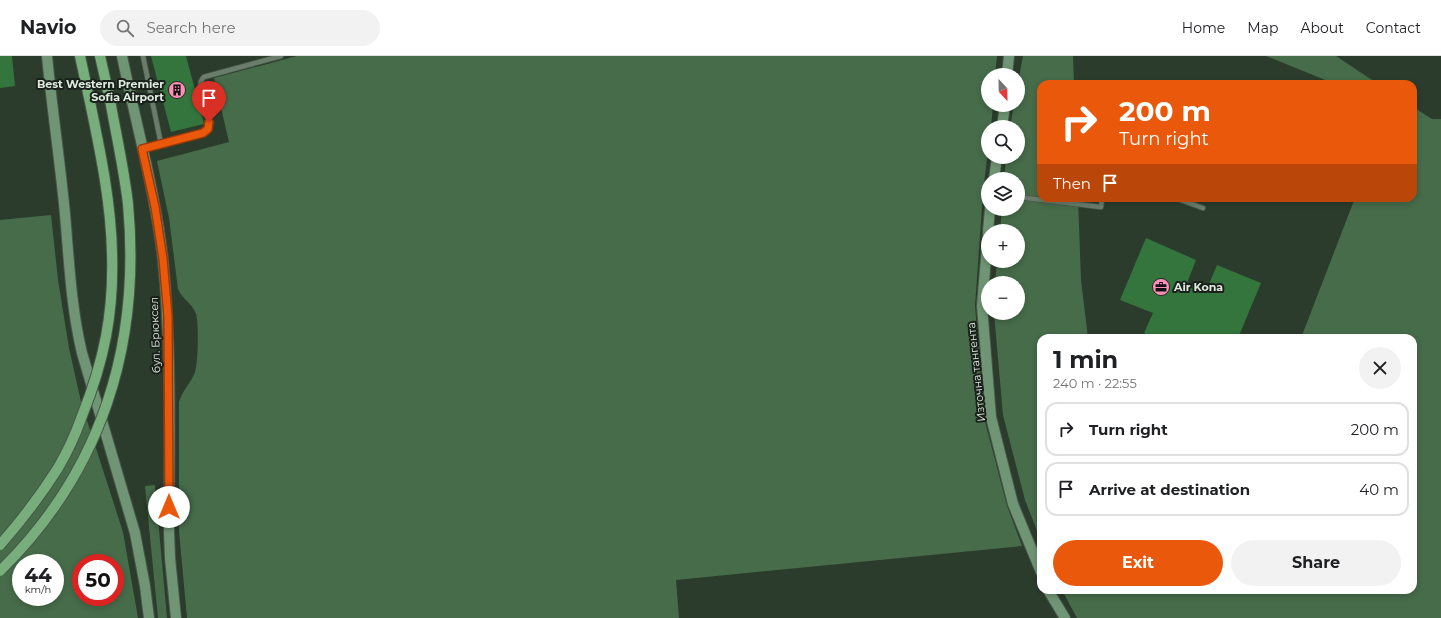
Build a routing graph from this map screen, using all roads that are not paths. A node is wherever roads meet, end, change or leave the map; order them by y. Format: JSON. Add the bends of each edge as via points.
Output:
{"nodes":[{"id":1,"x":47,"y":56,"type":"edge"},
{"id":2,"x":80,"y":56,"type":"edge"},
{"id":3,"x":100,"y":56,"type":"edge"},
{"id":4,"x":122,"y":56,"type":"edge"},
{"id":5,"x":143,"y":56,"type":"edge"},
{"id":6,"x":281,"y":56,"type":"edge"},
{"id":7,"x":1009,"y":56,"type":"edge"},
{"id":8,"x":1008,"y":68,"type":"edge"},
{"id":9,"x":161,"y":144,"type":"junction"},
{"id":10,"x":142,"y":149,"type":"junction"},
{"id":11,"x":1025,"y":198,"type":"edge"},
{"id":12,"x":1037,"y":199,"type":"edge"},
{"id":13,"x":1060,"y":202,"type":"edge"},
{"id":14,"x":1102,"y":202,"type":"edge"},
{"id":15,"x":1186,"y":202,"type":"edge"},
{"id":16,"x":1203,"y":208,"type":"dead end"},
{"id":17,"x":985,"y":268,"type":"edge"},
{"id":18,"x":0,"y":545,"type":"edge"},
{"id":19,"x":1037,"y":562,"type":"edge"},
{"id":20,"x":0,"y":571,"type":"edge"},
{"id":21,"x":1050,"y":594,"type":"edge"},
{"id":22,"x":149,"y":618,"type":"edge"},
{"id":23,"x":176,"y":618,"type":"edge"},
{"id":24,"x":1065,"y":618,"type":"edge"}],
"edges":[{"from":1,"to":22,"type":"main road","via":[[77,332],[135,533],[146,586]]},
{"from":2,"to":18,"type":"main road","bridge":true,"via":[[92,106],[108,200],[112,291],[106,341],[91,393],[59,466],[40,496]]},
{"from":3,"to":20,"type":"main road","bridge":true,"via":[[128,204],[130,290],[119,365],[99,427],[74,477],[31,538]]},
{"from":4,"to":10,"type":"main road","name":"бул. Брюксел"},
{"from":5,"to":9,"type":"lane"},
{"from":6,"to":9,"type":"lane","via":[[204,77],[200,87],[209,122],[208,129],[203,133]]},
{"from":7,"to":8,"type":"main road"},
{"from":9,"to":10,"type":"lane"},
{"from":10,"to":23,"type":"main road","name":"бул. Брюксел","via":[[155,207],[168,316],[169,532]]},
{"from":11,"to":12,"type":"lane"},
{"from":13,"to":14,"type":"lane","via":[[1101,207]]},
{"from":15,"to":16,"type":"lane"},
{"from":17,"to":19,"type":"main road","name":"Източна тангента","via":[[982,306],[991,417],[1013,504]]},
{"from":21,"to":24,"type":"main road"}]}
